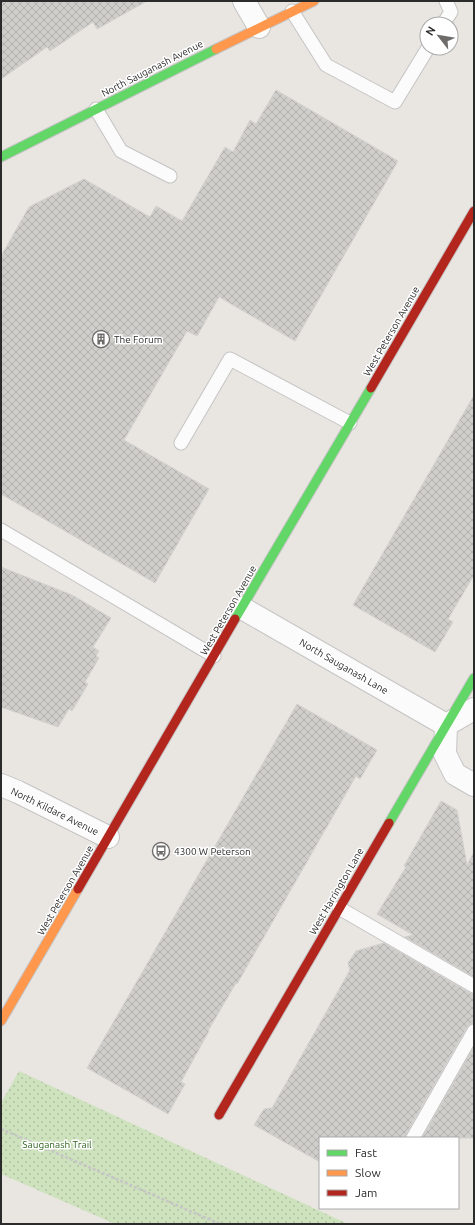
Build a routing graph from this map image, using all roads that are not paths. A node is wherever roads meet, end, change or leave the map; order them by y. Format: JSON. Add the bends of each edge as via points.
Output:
{"nodes":[{"id":1,"x":244,"y":1,"type":"edge"},
{"id":2,"x":314,"y":1,"type":"edge"},
{"id":3,"x":446,"y":1,"type":"edge"},
{"id":4,"x":292,"y":11,"type":"junction"},
{"id":5,"x":448,"y":16,"type":"edge"},
{"id":6,"x":259,"y":26,"type":"junction"},
{"id":7,"x":423,"y":56,"type":"edge"},
{"id":8,"x":96,"y":109,"type":"junction"},
{"id":9,"x":1,"y":157,"type":"edge"},
{"id":10,"x":170,"y":176,"type":"dead end"},
{"id":11,"x":474,"y":211,"type":"edge"},
{"id":12,"x":350,"y":423,"type":"junction"},
{"id":13,"x":181,"y":443,"type":"dead end"},
{"id":14,"x":1,"y":530,"type":"edge"},
{"id":15,"x":242,"y":608,"type":"junction"},
{"id":16,"x":214,"y":656,"type":"junction"},
{"id":17,"x":474,"y":678,"type":"edge"},
{"id":18,"x":474,"y":709,"type":"edge"},
{"id":19,"x":446,"y":725,"type":"junction"},
{"id":20,"x":1,"y":785,"type":"edge"},
{"id":21,"x":474,"y":785,"type":"edge"},
{"id":22,"x":108,"y":837,"type":"junction"},
{"id":23,"x":339,"y":908,"type":"junction"},
{"id":24,"x":474,"y":986,"type":"edge"},
{"id":25,"x":1,"y":1021,"type":"edge"},
{"id":26,"x":474,"y":1031,"type":"edge"},
{"id":27,"x":219,"y":1115,"type":"dead end"},
{"id":28,"x":414,"y":1137,"type":"edge"}],
"edges":[{"from":1,"to":6,"type":"street"},
{"from":2,"to":4,"type":"main road","name":"North Sauganash Avenue"},
{"from":3,"to":5,"type":"lane","via":[[451,12]]},
{"from":4,"to":6,"type":"main road","name":"North Sauganash Avenue"},
{"from":4,"to":7,"type":"lane","via":[[326,65],[395,102]]},
{"from":6,"to":8,"type":"main road","name":"North Sauganash Avenue"},
{"from":8,"to":9,"type":"main road","name":"North Sauganash Avenue"},
{"from":8,"to":10,"type":"lane","via":[[121,151]]},
{"from":11,"to":12,"type":"main road","name":"West Peterson Avenue"},
{"from":12,"to":13,"type":"lane","via":[[230,359]]},
{"from":12,"to":15,"type":"main road","name":"West Peterson Avenue"},
{"from":14,"to":16,"type":"lane"},
{"from":15,"to":16,"type":"main road","name":"West Peterson Avenue"},
{"from":15,"to":19,"type":"street","name":"North Sauganash Lane"},
{"from":16,"to":22,"type":"main road","name":"West Peterson Avenue"},
{"from":17,"to":19,"type":"main road","name":"West Harrington Lane"},
{"from":18,"to":19,"type":"street"},
{"from":19,"to":21,"type":"street","via":[[445,754],[455,774]]},
{"from":19,"to":23,"type":"main road","name":"West Harrington Lane"},
{"from":20,"to":22,"type":"street","name":"North Kildare Avenue"},
{"from":22,"to":25,"type":"main road","name":"West Peterson Avenue"},
{"from":23,"to":24,"type":"lane"},
{"from":23,"to":27,"type":"main road","name":"West Harrington Lane"},
{"from":26,"to":28,"type":"lane"}]}
